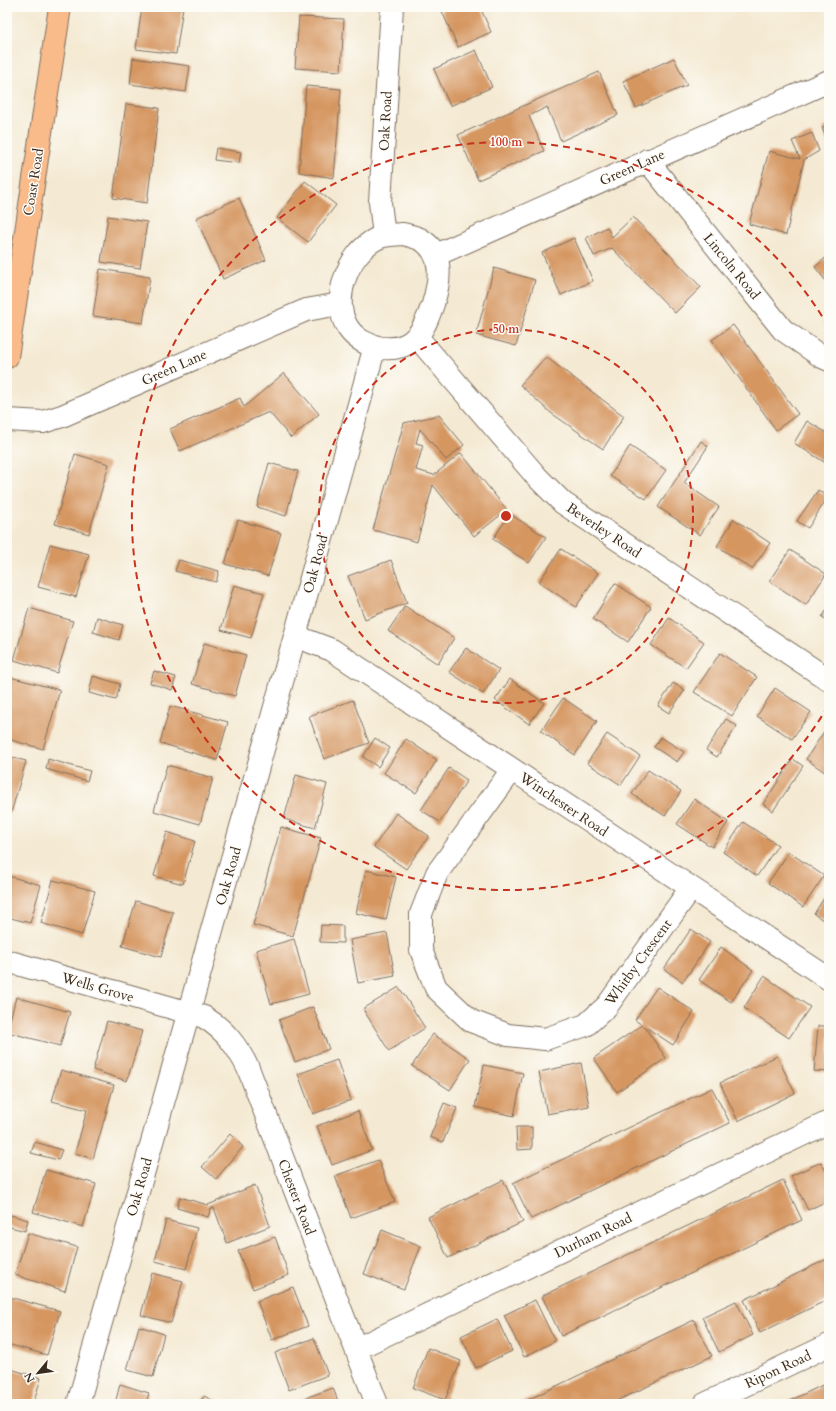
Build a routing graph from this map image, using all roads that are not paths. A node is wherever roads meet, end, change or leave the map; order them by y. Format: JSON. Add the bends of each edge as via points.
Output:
{"nodes":[{"id":1,"x":60,"y":7,"type":"edge"},
{"id":2,"x":392,"y":7,"type":"edge"},
{"id":3,"x":829,"y":81,"type":"edge"},
{"id":4,"x":647,"y":160,"type":"junction"},
{"id":5,"x":384,"y":236,"type":"junction"},
{"id":6,"x":436,"y":255,"type":"junction"},
{"id":7,"x":340,"y":304,"type":"junction"},
{"id":8,"x":417,"y":337,"type":"junction"},
{"id":9,"x":375,"y":346,"type":"junction"},
{"id":10,"x":7,"y":357,"type":"edge"},
{"id":11,"x":829,"y":360,"type":"edge"},
{"id":12,"x":7,"y":420,"type":"edge"},
{"id":13,"x":296,"y":636,"type":"junction"},
{"id":14,"x":829,"y":680,"type":"edge"},
{"id":15,"x":512,"y":770,"type":"junction"},
{"id":16,"x":691,"y":888,"type":"junction"},
{"id":17,"x":7,"y":961,"type":"edge"},
{"id":18,"x":829,"y":979,"type":"edge"},
{"id":19,"x":189,"y":1012,"type":"junction"},
{"id":20,"x":829,"y":1122,"type":"edge"},
{"id":21,"x":829,"y":1345,"type":"edge"},
{"id":22,"x":356,"y":1349,"type":"junction"},
{"id":23,"x":78,"y":1404,"type":"edge"},
{"id":24,"x":377,"y":1404,"type":"edge"},
{"id":25,"x":705,"y":1404,"type":"edge"}],
"edges":[{"from":1,"to":10,"type":"main road","name":"Coast Road"},
{"from":2,"to":5,"type":"street","name":"Oak Road","via":[[380,202]]},
{"from":3,"to":4,"type":"street","name":"Green Lane"},
{"from":4,"to":6,"type":"street","name":"Green Lane"},
{"from":4,"to":11,"type":"street","name":"Lincoln Road","via":[[783,330]]},
{"from":5,"to":6,"type":"street","via":[[402,234],[420,239]]},
{"from":5,"to":7,"type":"street","via":[[364,247],[353,261],[343,287]]},
{"from":6,"to":8,"type":"street","via":[[439,285],[428,318]]},
{"from":7,"to":9,"type":"street","via":[[342,316],[349,329],[364,342]]},
{"from":7,"to":12,"type":"street","name":"Green Lane","via":[[306,310],[62,416],[43,422]]},
{"from":8,"to":9,"type":"street","via":[[402,346],[390,349]]},
{"from":8,"to":14,"type":"street","name":"Beverley Road","via":[[537,477],[563,503]]},
{"from":9,"to":13,"type":"street","name":"Oak Road"},
{"from":13,"to":15,"type":"street","name":"Winchester Road","via":[[332,650]]},
{"from":13,"to":19,"type":"street","name":"Oak Road"},
{"from":15,"to":16,"type":"street","name":"Winchester Road"},
{"from":15,"to":16,"type":"street","name":"Whitby Crescent","via":[[437,873],[421,914],[421,950],[436,988],[471,1021],[508,1036],[545,1039],[586,1025],[607,1006]]},
{"from":16,"to":18,"type":"street","name":"Winchester Road"},
{"from":17,"to":19,"type":"street","name":"Wells Grove"},
{"from":19,"to":22,"type":"street","name":"Chester Road","via":[[204,1017],[218,1026],[240,1051]]},
{"from":19,"to":23,"type":"street","name":"Oak Road"},
{"from":20,"to":22,"type":"street","name":"Durham Road"},
{"from":21,"to":25,"type":"street","name":"Ripon Road"},
{"from":22,"to":24,"type":"street","name":"Chester Road"}]}
